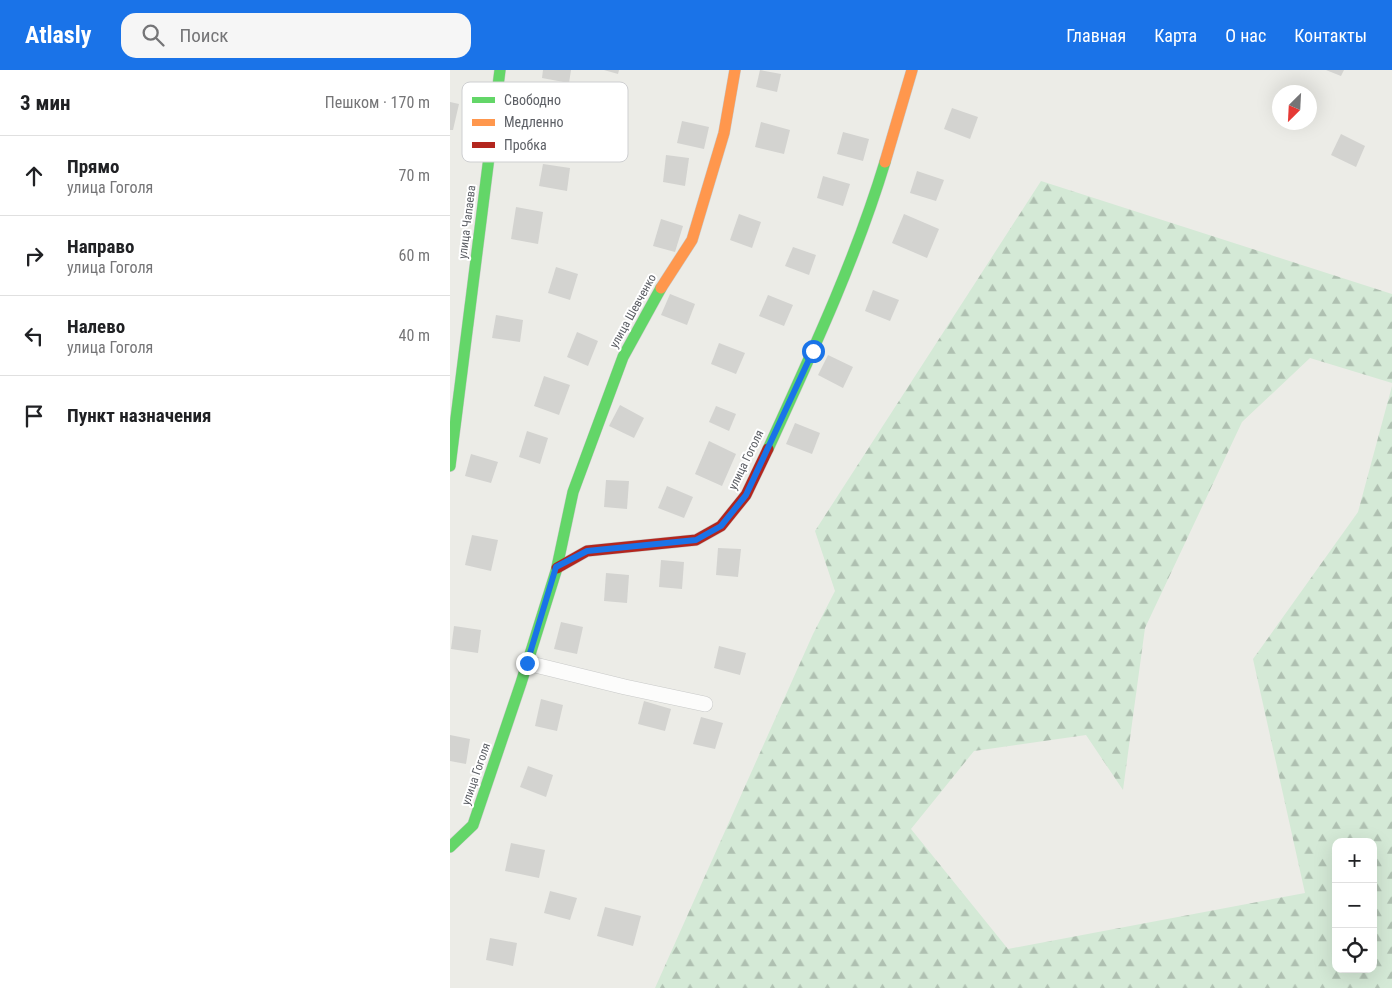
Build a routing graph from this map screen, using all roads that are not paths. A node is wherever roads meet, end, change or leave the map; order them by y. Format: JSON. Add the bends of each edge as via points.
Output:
{"nodes":[{"id":1,"x":735,"y":70,"type":"edge"},
{"id":2,"x":912,"y":70,"type":"edge"},
{"id":3,"x":488,"y":162,"type":"edge"},
{"id":4,"x":450,"y":466,"type":"edge"},
{"id":5,"x":556,"y":567,"type":"junction"},
{"id":6,"x":527,"y":663,"type":"junction"},
{"id":7,"x":705,"y":704,"type":"dead end"},
{"id":8,"x":450,"y":847,"type":"edge"}],
"edges":[{"from":1,"to":5,"type":"street","name":"улица Шевченко","via":[[724,133],[692,240],[622,357],[573,492]]},
{"from":2,"to":5,"type":"street","name":"улица Гоголя","via":[[873,201],[813,351],[746,495],[721,526],[696,540],[587,551]]},
{"from":3,"to":4,"type":"street","name":"улица Чапаева"},
{"from":5,"to":6,"type":"street","name":"улица Гоголя"},
{"from":6,"to":7,"type":"street"},
{"from":6,"to":8,"type":"street","name":"улица Гоголя","via":[[473,826]]}]}
